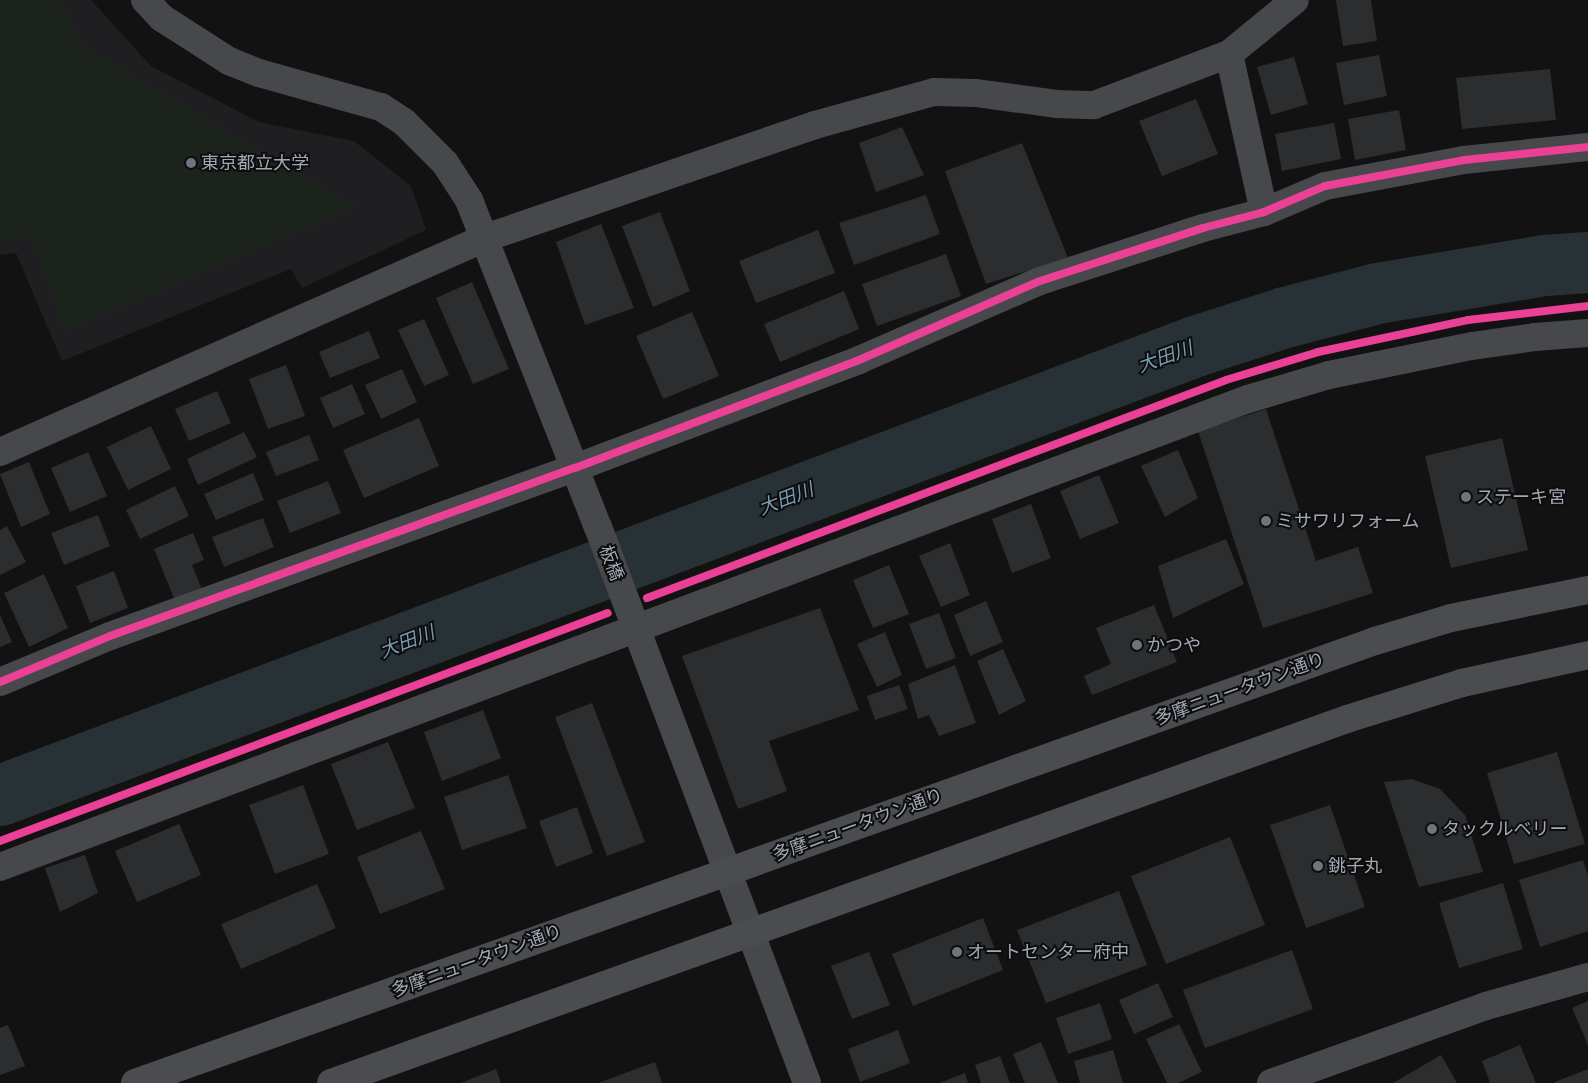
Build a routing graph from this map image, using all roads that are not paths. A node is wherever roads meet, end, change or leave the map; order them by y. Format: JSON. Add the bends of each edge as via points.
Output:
{"nodes":[{"id":1,"x":145,"y":0,"type":"edge"},
{"id":2,"x":1295,"y":0,"type":"edge"},
{"id":3,"x":1229,"y":54,"type":"junction"},
{"id":4,"x":1588,"y":147,"type":"edge"},
{"id":5,"x":1264,"y":212,"type":"junction"},
{"id":6,"x":485,"y":238,"type":"junction"},
{"id":7,"x":1588,"y":334,"type":"edge"},
{"id":8,"x":0,"y":452,"type":"edge"},
{"id":9,"x":575,"y":468,"type":"junction"},
{"id":10,"x":1588,"y":590,"type":"edge"},
{"id":11,"x":636,"y":627,"type":"junction"},
{"id":12,"x":1588,"y":655,"type":"edge"},
{"id":13,"x":0,"y":682,"type":"edge"},
{"id":14,"x":0,"y":867,"type":"edge"},
{"id":15,"x":726,"y":872,"type":"junction"},
{"id":16,"x":749,"y":931,"type":"junction"},
{"id":17,"x":1588,"y":977,"type":"edge"},
{"id":18,"x":134,"y":1083,"type":"edge"},
{"id":19,"x":331,"y":1083,"type":"edge"},
{"id":20,"x":806,"y":1083,"type":"edge"},
{"id":21,"x":1271,"y":1083,"type":"edge"}],
"edges":[{"from":1,"to":6,"type":"street","name":"板橋","via":[[162,18],[229,61],[259,74],[372,104],[404,122],[445,163],[469,200]]},
{"from":2,"to":3,"type":"street"},
{"from":3,"to":5,"type":"street"},
{"from":3,"to":6,"type":"street","via":[[1094,105],[1056,104],[976,92],[934,92],[815,125]]},
{"from":4,"to":5,"type":"street","via":[[1464,160],[1325,186]]},
{"from":5,"to":9,"type":"street","via":[[1040,281],[859,360]]},
{"from":6,"to":8,"type":"street"},
{"from":6,"to":9,"type":"street","name":"板橋"},
{"from":7,"to":11,"type":"street","via":[[1536,336],[1472,346],[1330,376],[1248,399]]},
{"from":9,"to":11,"type":"street","name":"板橋"},
{"from":9,"to":13,"type":"street","via":[[110,636]]},
{"from":10,"to":15,"type":"main road","name":"多摩ニュータウン通り","via":[[1452,618],[1375,641]]},
{"from":11,"to":14,"type":"street"},
{"from":11,"to":15,"type":"street","name":"板橋"},
{"from":12,"to":16,"type":"main road","via":[[1462,683],[1347,719]]},
{"from":15,"to":16,"type":"street","name":"板橋"},
{"from":15,"to":18,"type":"main road","name":"多摩ニュータウン通り"},
{"from":16,"to":19,"type":"main road"},
{"from":16,"to":20,"type":"street","name":"板橋"},
{"from":17,"to":21,"type":"street","via":[[1486,1006]]}]}
